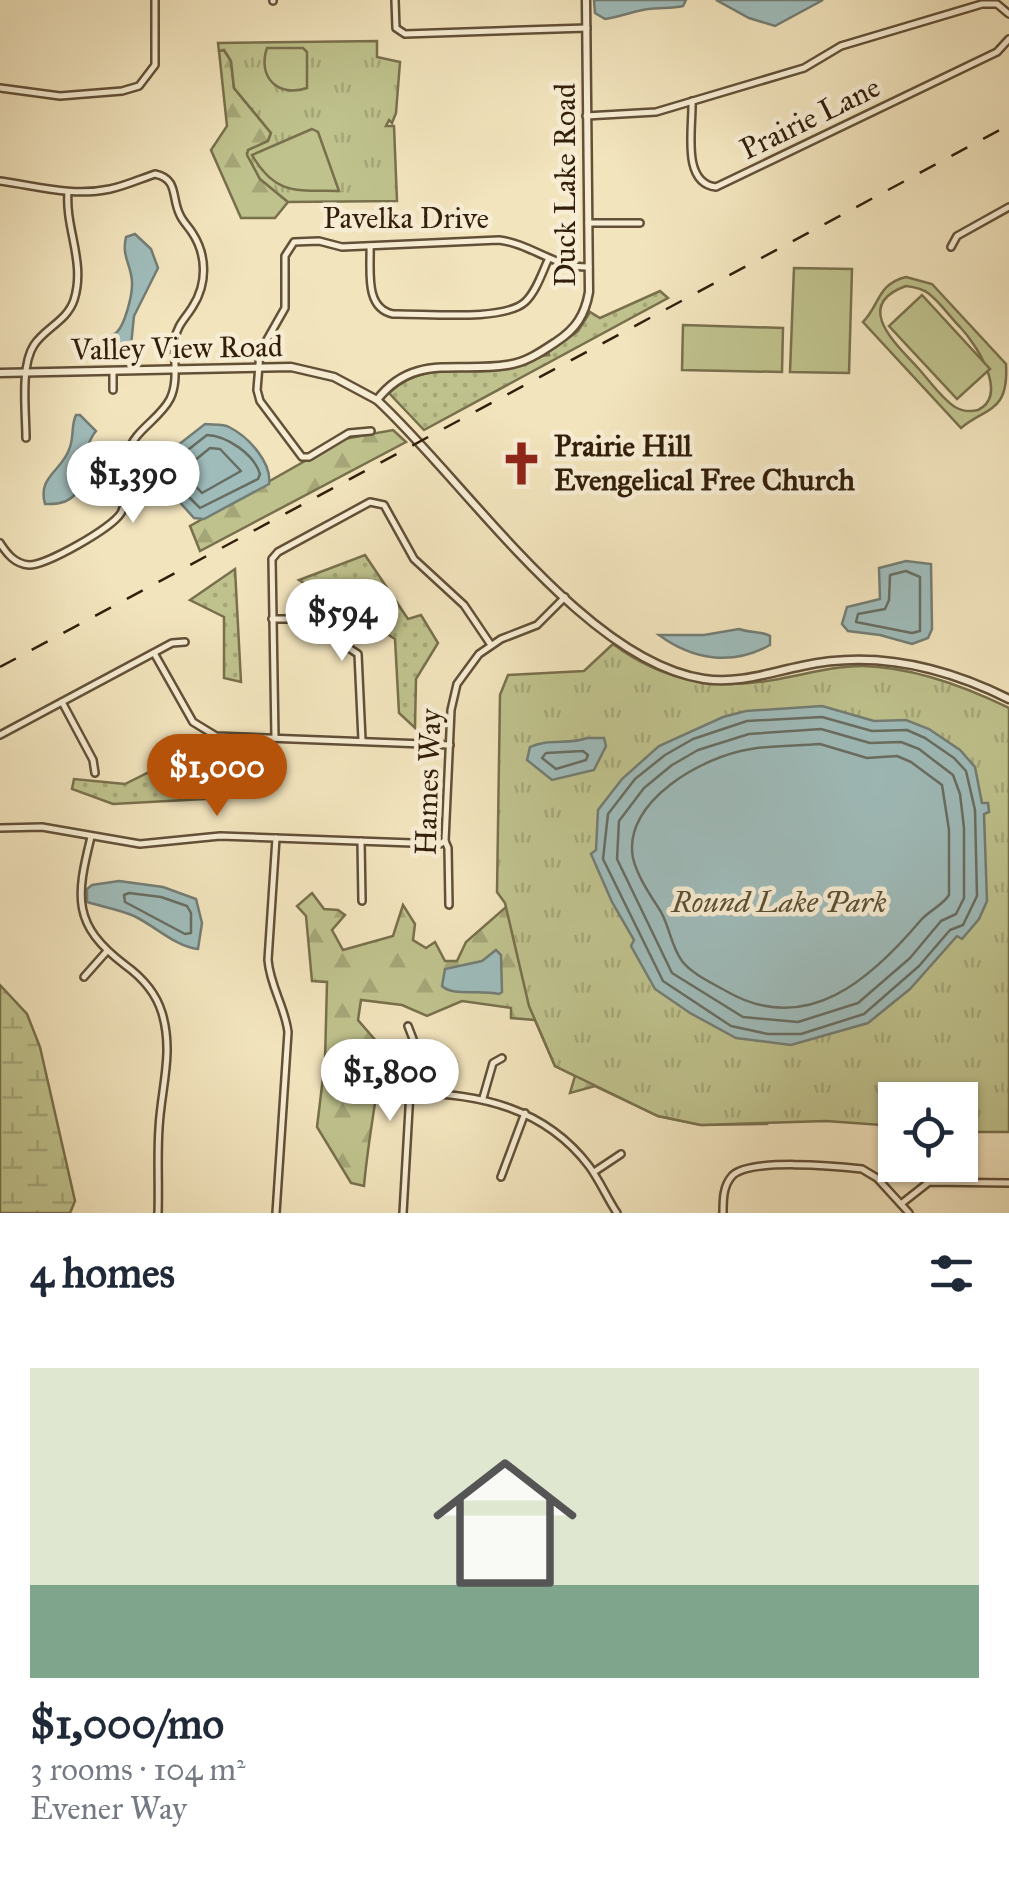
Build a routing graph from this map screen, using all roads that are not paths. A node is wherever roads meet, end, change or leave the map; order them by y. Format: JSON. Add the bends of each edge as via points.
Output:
{"nodes":[{"id":1,"x":156,"y":0,"type":"edge"},
{"id":2,"x":395,"y":0,"type":"edge"},
{"id":3,"x":586,"y":0,"type":"edge"},
{"id":4,"x":1009,"y":14,"type":"edge"},
{"id":5,"x":586,"y":28,"type":"junction"},
{"id":6,"x":1009,"y":39,"type":"edge"},
{"id":7,"x":0,"y":88,"type":"edge"},
{"id":8,"x":692,"y":101,"type":"junction"},
{"id":9,"x":586,"y":116,"type":"junction"},
{"id":10,"x":0,"y":180,"type":"edge"},
{"id":11,"x":68,"y":192,"type":"junction"},
{"id":12,"x":1009,"y":207,"type":"edge"},
{"id":13,"x":588,"y":223,"type":"junction"},
{"id":14,"x":640,"y":223,"type":"dead end"},
{"id":15,"x":370,"y":246,"type":"junction"},
{"id":16,"x":951,"y":247,"type":"dead end"},
{"id":17,"x":548,"y":259,"type":"junction"},
{"id":18,"x":589,"y":267,"type":"junction"},
{"id":19,"x":258,"y":367,"type":"junction"},
{"id":20,"x":174,"y":369,"type":"junction"},
{"id":21,"x":112,"y":371,"type":"junction"},
{"id":22,"x":0,"y":373,"type":"edge"},
{"id":23,"x":27,"y":373,"type":"junction"},
{"id":24,"x":113,"y":390,"type":"dead end"},
{"id":25,"x":377,"y":400,"type":"junction"},
{"id":26,"x":371,"y":431,"type":"dead end"},
{"id":27,"x":26,"y":438,"type":"dead end"},
{"id":28,"x":0,"y":543,"type":"edge"},
{"id":29,"x":565,"y":597,"type":"junction"},
{"id":30,"x":272,"y":619,"type":"junction"},
{"id":31,"x":185,"y":642,"type":"dead end"},
{"id":32,"x":490,"y":644,"type":"junction"},
{"id":33,"x":154,"y":653,"type":"junction"},
{"id":34,"x":1009,"y":699,"type":"edge"},
{"id":35,"x":62,"y":702,"type":"junction"},
{"id":36,"x":0,"y":736,"type":"edge"},
{"id":37,"x":275,"y":738,"type":"junction"},
{"id":38,"x":362,"y":741,"type":"junction"},
{"id":39,"x":450,"y":745,"type":"junction"},
{"id":40,"x":95,"y":773,"type":"dead end"},
{"id":41,"x":0,"y":828,"type":"edge"},
{"id":42,"x":91,"y":836,"type":"junction"},
{"id":43,"x":276,"y":838,"type":"junction"},
{"id":44,"x":445,"y":841,"type":"junction"},
{"id":45,"x":361,"y":842,"type":"junction"},
{"id":46,"x":362,"y":901,"type":"dead end"},
{"id":47,"x":449,"y":905,"type":"dead end"},
{"id":48,"x":107,"y":951,"type":"junction"},
{"id":49,"x":84,"y":977,"type":"dead end"},
{"id":50,"x":408,"y":1026,"type":"dead end"},
{"id":51,"x":502,"y":1058,"type":"dead end"},
{"id":52,"x":410,"y":1093,"type":"junction"},
{"id":53,"x":483,"y":1098,"type":"junction"},
{"id":54,"x":525,"y":1114,"type":"junction"},
{"id":55,"x":621,"y":1154,"type":"dead end"},
{"id":56,"x":594,"y":1172,"type":"junction"},
{"id":57,"x":501,"y":1177,"type":"dead end"},
{"id":58,"x":1009,"y":1183,"type":"edge"},
{"id":59,"x":901,"y":1204,"type":"junction"},
{"id":60,"x":158,"y":1213,"type":"edge"},
{"id":61,"x":276,"y":1213,"type":"edge"},
{"id":62,"x":403,"y":1213,"type":"edge"},
{"id":63,"x":617,"y":1213,"type":"edge"},
{"id":64,"x":723,"y":1213,"type":"edge"},
{"id":65,"x":909,"y":1213,"type":"edge"}],
"edges":[{"from":1,"to":7,"type":"street","via":[[155,65],[139,86],[60,96]]},
{"from":2,"to":5,"type":"street","via":[[398,30],[414,34]]},
{"from":3,"to":5,"type":"street","name":"Duck Lake Road"},
{"from":4,"to":8,"type":"street","via":[[982,4]]},
{"from":5,"to":9,"type":"street","name":"Duck Lake Road"},
{"from":6,"to":8,"type":"street","name":"Prairie Lane","via":[[996,52],[716,187],[694,173]]},
{"from":8,"to":9,"type":"street","via":[[642,114]]},
{"from":9,"to":13,"type":"street","name":"Duck Lake Road"},
{"from":10,"to":11,"type":"street"},
{"from":11,"to":20,"type":"street","via":[[109,190],[155,174],[172,184],[204,270],[199,296],[177,330]]},
{"from":11,"to":23,"type":"street","via":[[78,263],[75,298],[31,349]]},
{"from":12,"to":16,"type":"street","via":[[957,236]]},
{"from":13,"to":14,"type":"street"},
{"from":13,"to":18,"type":"street","name":"Duck Lake Road"},
{"from":15,"to":17,"type":"street","name":"Pavelka Drive","via":[[499,240]]},
{"from":15,"to":17,"type":"street","via":[[376,310],[393,314],[499,312],[526,301]]},
{"from":15,"to":19,"type":"street","name":"Pavelka Drive","via":[[312,240],[290,245],[285,308]]},
{"from":17,"to":18,"type":"street","name":"Pavelka Drive"},
{"from":18,"to":25,"type":"street","name":"Duck Lake Road","via":[[586,310],[574,328],[528,359],[418,370],[395,380]]},
{"from":19,"to":20,"type":"street","name":"Valley View Road"},
{"from":19,"to":25,"type":"street","name":"Valley View Road","via":[[315,371]]},
{"from":19,"to":26,"type":"street","via":[[260,401],[302,457],[349,433]]},
{"from":20,"to":21,"type":"street","name":"Valley View Road"},
{"from":20,"to":28,"type":"street","via":[[168,402],[128,452],[125,502],[114,522],[37,564],[18,562]]},
{"from":21,"to":23,"type":"street","name":"Valley View Road"},
{"from":21,"to":24,"type":"street"},
{"from":22,"to":23,"type":"street","name":"Valley View Road"},
{"from":23,"to":27,"type":"street"},
{"from":25,"to":29,"type":"street","name":"Valley View Road"},
{"from":29,"to":32,"type":"street","name":"Hames Way","via":[[537,626]]},
{"from":29,"to":34,"type":"street","name":"Valley View Road","via":[[643,658],[690,676],[742,680],[867,660],[934,670]]},
{"from":30,"to":32,"type":"street","via":[[274,555],[374,501],[384,505],[414,559],[464,605]]},
{"from":30,"to":37,"type":"street"},
{"from":30,"to":38,"type":"street","via":[[304,619],[358,654]]},
{"from":31,"to":33,"type":"street"},
{"from":32,"to":39,"type":"street","name":"Hames Way","via":[[457,684]]},
{"from":33,"to":35,"type":"street"},
{"from":33,"to":37,"type":"street","via":[[200,728],[226,738]]},
{"from":35,"to":36,"type":"street"},
{"from":35,"to":40,"type":"street"},
{"from":37,"to":38,"type":"street"},
{"from":38,"to":39,"type":"street"},
{"from":39,"to":44,"type":"street","name":"Hames Way"},
{"from":41,"to":42,"type":"street"},
{"from":42,"to":43,"type":"street","via":[[140,844],[201,836]]},
{"from":42,"to":48,"type":"street","via":[[80,900],[86,924]]},
{"from":43,"to":45,"type":"street"},
{"from":43,"to":61,"type":"street","via":[[268,960],[288,1032]]},
{"from":44,"to":45,"type":"street"},
{"from":44,"to":47,"type":"street","name":"Hames Way"},
{"from":45,"to":46,"type":"street"},
{"from":48,"to":49,"type":"street"},
{"from":48,"to":60,"type":"street","via":[[152,991],[167,1034]]},
{"from":50,"to":52,"type":"street"},
{"from":51,"to":53,"type":"street","via":[[493,1063]]},
{"from":52,"to":53,"type":"street"},
{"from":52,"to":62,"type":"street"},
{"from":53,"to":54,"type":"street"},
{"from":54,"to":56,"type":"street","via":[[564,1139]]},
{"from":54,"to":57,"type":"street"},
{"from":55,"to":56,"type":"street"},
{"from":56,"to":63,"type":"street"},
{"from":58,"to":59,"type":"street","via":[[928,1182]]},
{"from":59,"to":64,"type":"street","via":[[862,1169],[749,1166],[728,1180]]},
{"from":59,"to":65,"type":"street"}]}
